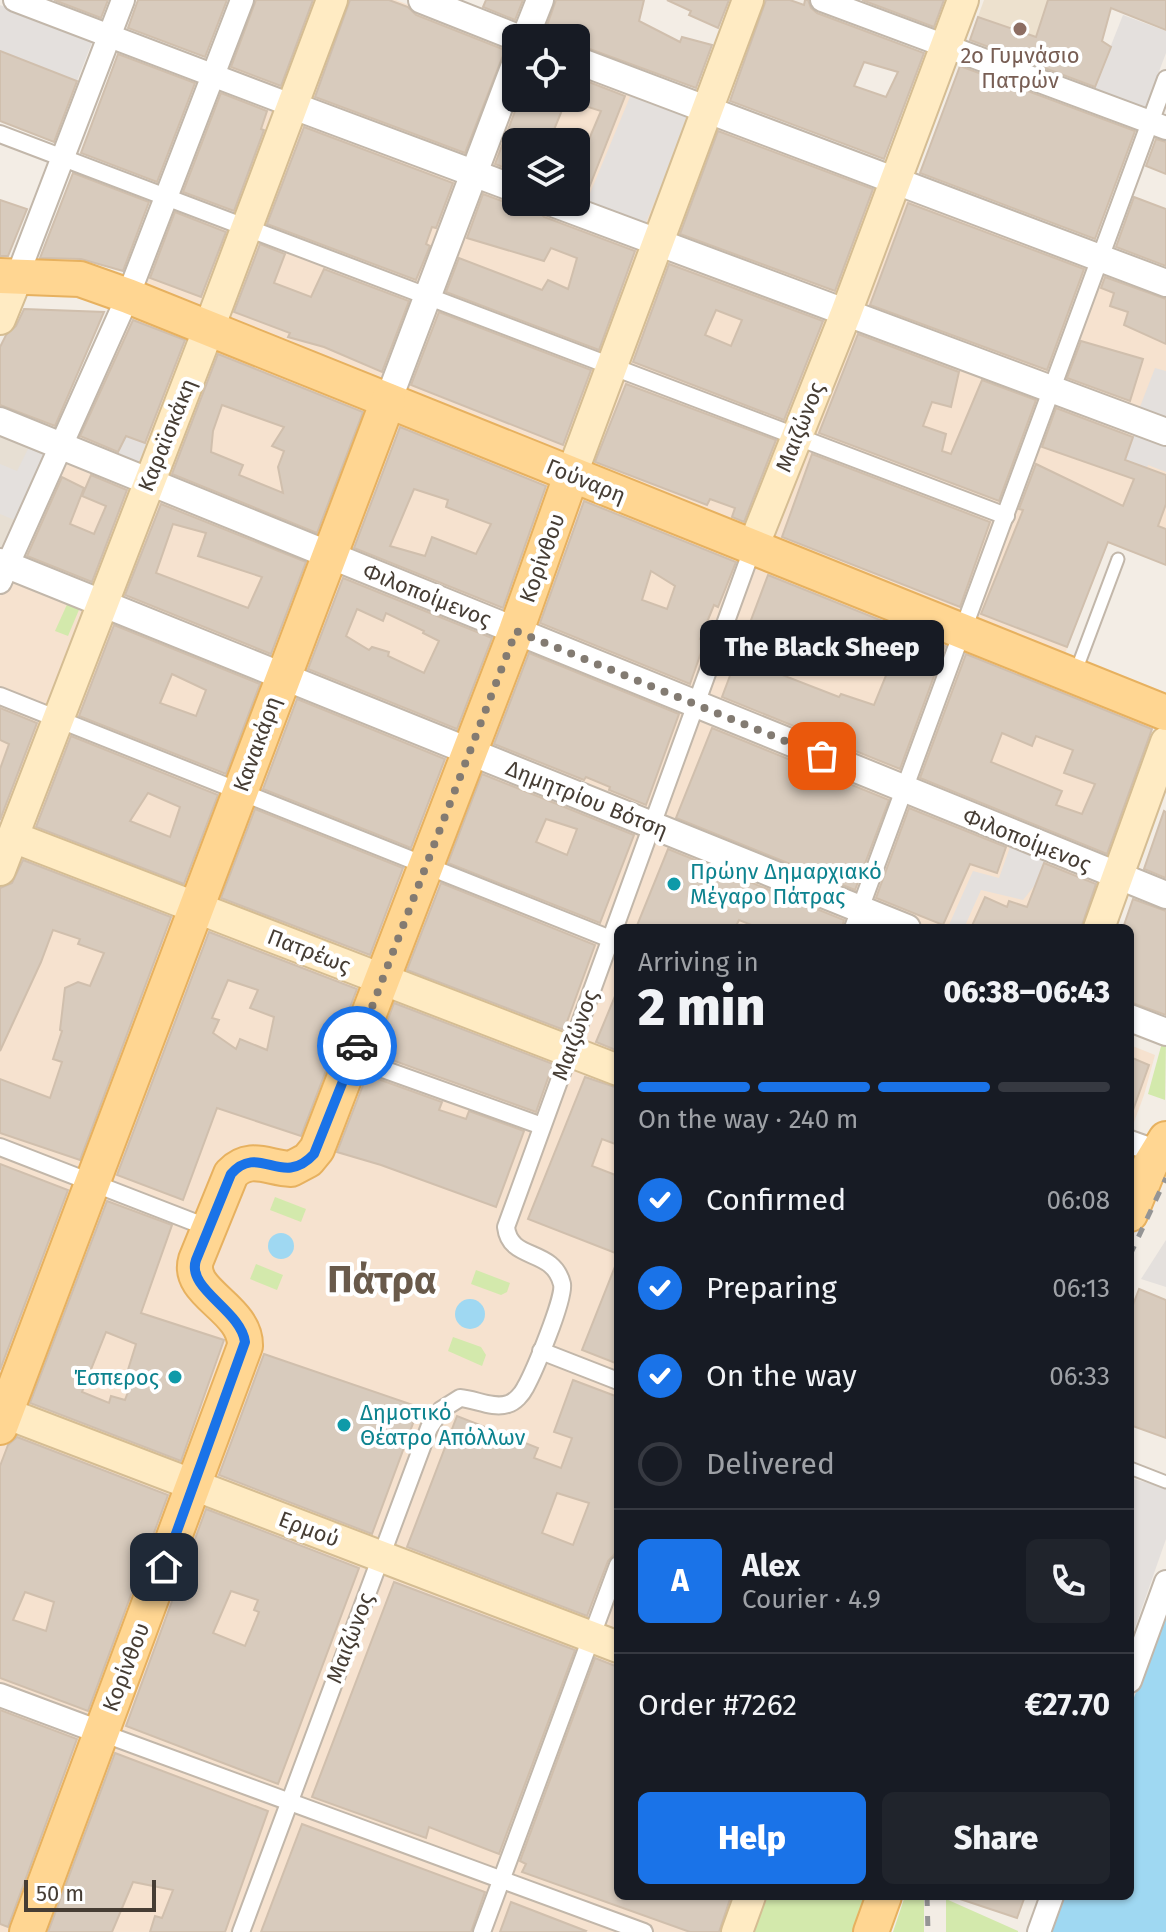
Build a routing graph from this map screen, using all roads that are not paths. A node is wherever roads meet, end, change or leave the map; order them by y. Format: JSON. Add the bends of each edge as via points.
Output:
{"nodes":[{"id":1,"x":15,"y":0,"type":"edge"},
{"id":2,"x":123,"y":0,"type":"edge"},
{"id":3,"x":242,"y":0,"type":"edge"},
{"id":4,"x":332,"y":0,"type":"edge"},
{"id":5,"x":422,"y":0,"type":"edge"},
{"id":6,"x":540,"y":0,"type":"edge"},
{"id":7,"x":748,"y":0,"type":"edge"},
{"id":8,"x":822,"y":0,"type":"edge"},
{"id":9,"x":963,"y":0,"type":"edge"},
{"id":10,"x":531,"y":24,"type":"edge"},
{"id":11,"x":502,"y":32,"type":"edge"},
{"id":12,"x":110,"y":35,"type":"junction"},
{"id":13,"x":945,"y":47,"type":"junction"},
{"id":14,"x":590,"y":65,"type":"edge"},
{"id":15,"x":214,"y":75,"type":"junction"},
{"id":16,"x":1166,"y":79,"type":"edge"},
{"id":17,"x":502,"y":99,"type":"edge"},
{"id":18,"x":291,"y":105,"type":"junction"},
{"id":19,"x":708,"y":108,"type":"junction"},
{"id":20,"x":1158,"y":125,"type":"edge"},
{"id":21,"x":0,"y":134,"type":"edge"},
{"id":22,"x":62,"y":157,"type":"junction"},
{"id":23,"x":474,"y":174,"type":"junction"},
{"id":24,"x":896,"y":180,"type":"junction"},
{"id":25,"x":502,"y":184,"type":"edge"},
{"id":26,"x":165,"y":196,"type":"junction"},
{"id":27,"x":588,"y":216,"type":"edge"},
{"id":28,"x":245,"y":227,"type":"junction"},
{"id":29,"x":658,"y":242,"type":"junction"},
{"id":30,"x":1100,"y":258,"type":"junction"},
{"id":31,"x":8,"y":277,"type":"edge"},
{"id":32,"x":1166,"y":283,"type":"edge"},
{"id":33,"x":128,"y":296,"type":"junction"},
{"id":34,"x":427,"y":296,"type":"junction"},
{"id":35,"x":846,"y":313,"type":"junction"},
{"id":36,"x":0,"y":319,"type":"edge"},
{"id":37,"x":209,"y":328,"type":"junction"},
{"id":38,"x":612,"y":367,"type":"junction"},
{"id":39,"x":1052,"y":389,"type":"junction"},
{"id":40,"x":388,"y":401,"type":"junction"},
{"id":41,"x":0,"y":421,"type":"edge"},
{"id":42,"x":1166,"y":432,"type":"edge"},
{"id":43,"x":797,"y":437,"type":"junction"},
{"id":44,"x":61,"y":446,"type":"junction"},
{"id":45,"x":571,"y":476,"type":"junction"},
{"id":46,"x":148,"y":481,"type":"junction"},
{"id":47,"x":1006,"y":516,"type":"junction"},
{"id":48,"x":753,"y":547,"type":"junction"},
{"id":49,"x":329,"y":555,"type":"junction"},
{"id":50,"x":1118,"y":559,"type":"dead end"},
{"id":51,"x":2,"y":569,"type":"edge"},
{"id":52,"x":102,"y":603,"type":"junction"},
{"id":53,"x":516,"y":631,"type":"junction"},
{"id":54,"x":963,"y":631,"type":"junction"},
{"id":55,"x":283,"y":676,"type":"junction"},
{"id":56,"x":1074,"y":676,"type":"junction"},
{"id":57,"x":0,"y":696,"type":"edge"},
{"id":58,"x":695,"y":705,"type":"junction"},
{"id":59,"x":1166,"y":713,"type":"edge"},
{"id":60,"x":57,"y":719,"type":"junction"},
{"id":61,"x":1166,"y":742,"type":"edge"},
{"id":62,"x":468,"y":751,"type":"junction"},
{"id":63,"x":905,"y":790,"type":"junction"},
{"id":64,"x":240,"y":792,"type":"junction"},
{"id":65,"x":651,"y":825,"type":"junction"},
{"id":66,"x":6,"y":834,"type":"edge"},
{"id":67,"x":425,"y":865,"type":"junction"},
{"id":68,"x":0,"y":870,"type":"edge"},
{"id":69,"x":1117,"y":877,"type":"junction"},
{"id":70,"x":1166,"y":895,"type":"edge"},
{"id":71,"x":196,"y":908,"type":"junction"},
{"id":72,"x":857,"y":919,"type":"edge"},
{"id":73,"x":619,"y":924,"type":"edge"},
{"id":74,"x":885,"y":924,"type":"edge"},
{"id":75,"x":1100,"y":924,"type":"edge"},
{"id":76,"x":614,"y":940,"type":"edge"},
{"id":77,"x":383,"y":980,"type":"junction"},
{"id":78,"x":1134,"y":1020,"type":"edge"},
{"id":79,"x":1166,"y":1032,"type":"edge"},
{"id":80,"x":568,"y":1051,"type":"junction"},
{"id":81,"x":352,"y":1058,"type":"junction"},
{"id":82,"x":614,"y":1068,"type":"edge"},
{"id":83,"x":542,"y":1126,"type":"junction"},
{"id":84,"x":1151,"y":1145,"type":"edge"},
{"id":85,"x":0,"y":1147,"type":"edge"},
{"id":86,"x":92,"y":1185,"type":"junction"},
{"id":87,"x":1134,"y":1201,"type":"edge"},
{"id":88,"x":209,"y":1228,"type":"junction"},
{"id":89,"x":541,"y":1351,"type":"junction"},
{"id":90,"x":614,"y":1379,"type":"edge"},
{"id":91,"x":2,"y":1417,"type":"edge"},
{"id":92,"x":1134,"y":1470,"type":"edge"},
{"id":93,"x":1166,"y":1482,"type":"edge"},
{"id":94,"x":195,"y":1485,"type":"junction"},
{"id":95,"x":381,"y":1556,"type":"junction"},
{"id":96,"x":1166,"y":1582,"type":"edge"},
{"id":97,"x":614,"y":1589,"type":"edge"},
{"id":98,"x":605,"y":1642,"type":"edge"},
{"id":99,"x":1134,"y":1670,"type":"edge"},
{"id":100,"x":0,"y":1695,"type":"edge"},
{"id":101,"x":102,"y":1733,"type":"junction"},
{"id":102,"x":289,"y":1803,"type":"junction"},
{"id":103,"x":501,"y":1881,"type":"junction"},
{"id":104,"x":749,"y":1900,"type":"edge"},
{"id":105,"x":883,"y":1900,"type":"edge"},
{"id":106,"x":1051,"y":1900,"type":"edge"},
{"id":107,"x":27,"y":1932,"type":"edge"},
{"id":108,"x":241,"y":1932,"type":"edge"},
{"id":109,"x":482,"y":1932,"type":"edge"},
{"id":110,"x":644,"y":1932,"type":"edge"},
{"id":111,"x":737,"y":1932,"type":"edge"},
{"id":112,"x":871,"y":1932,"type":"edge"},
{"id":113,"x":1039,"y":1932,"type":"edge"}],
"edges":[{"from":1,"to":12,"type":"street"},
{"from":2,"to":12,"type":"street"},
{"from":3,"to":15,"type":"street"},
{"from":4,"to":18,"type":"main road","name":"Καραϊσκάκη"},
{"from":5,"to":11,"type":"street"},
{"from":6,"to":10,"type":"street"},
{"from":7,"to":19,"type":"main road","name":"Κορίνθου"},
{"from":8,"to":13,"type":"street"},
{"from":9,"to":13,"type":"main road","name":"Μαιζώνος"},
{"from":12,"to":15,"type":"street"},
{"from":12,"to":22,"type":"street","via":[[70,117]]},
{"from":13,"to":20,"type":"street"},
{"from":13,"to":24,"type":"main road","name":"Μαιζώνος"},
{"from":14,"to":19,"type":"street"},
{"from":15,"to":18,"type":"street"},
{"from":15,"to":26,"type":"street"},
{"from":16,"to":20,"type":"street"},
{"from":17,"to":23,"type":"street","name":"Κανακάρη"},
{"from":18,"to":23,"type":"street"},
{"from":18,"to":28,"type":"main road","name":"Καραϊσκάκη"},
{"from":19,"to":24,"type":"street"},
{"from":19,"to":29,"type":"main road","name":"Κορίνθου"},
{"from":20,"to":30,"type":"street"},
{"from":21,"to":22,"type":"street"},
{"from":22,"to":26,"type":"street"},
{"from":22,"to":31,"type":"street"},
{"from":23,"to":25,"type":"street"},
{"from":23,"to":34,"type":"street","name":"Κανακάρη"},
{"from":24,"to":30,"type":"street"},
{"from":24,"to":35,"type":"main road","name":"Μαιζώνος"},
{"from":26,"to":28,"type":"street"},
{"from":26,"to":33,"type":"street"},
{"from":27,"to":29,"type":"street"},
{"from":28,"to":34,"type":"street"},
{"from":28,"to":37,"type":"main road","name":"Καραϊσκάκη"},
{"from":29,"to":35,"type":"street"},
{"from":29,"to":38,"type":"main road","name":"Κορίνθου"},
{"from":30,"to":32,"type":"street"},
{"from":30,"to":39,"type":"street"},
{"from":31,"to":33,"type":"main road","name":"Γούναρη","via":[[80,279]]},
{"from":31,"to":36,"type":"main road"},
{"from":33,"to":37,"type":"main road","name":"Γούναρη"},
{"from":33,"to":44,"type":"street"},
{"from":34,"to":38,"type":"street"},
{"from":34,"to":40,"type":"street","name":"Κανακάρη"},
{"from":35,"to":39,"type":"street"},
{"from":35,"to":43,"type":"main road","name":"Μαιζώνος"},
{"from":37,"to":40,"type":"main road","name":"Γούναρη"},
{"from":37,"to":46,"type":"main road","name":"Καραϊσκάκη"},
{"from":38,"to":43,"type":"street"},
{"from":38,"to":45,"type":"main road","name":"Κορίνθου"},
{"from":39,"to":42,"type":"street"},
{"from":39,"to":47,"type":"street"},
{"from":40,"to":45,"type":"main road","name":"Γούναρη"},
{"from":40,"to":49,"type":"main road","name":"Κανακάρη"},
{"from":41,"to":44,"type":"street","name":"Φιλοποίμενος"},
{"from":43,"to":47,"type":"street"},
{"from":43,"to":48,"type":"main road","name":"Μαιζώνος"},
{"from":44,"to":46,"type":"street","name":"Φιλοποίμενος"},
{"from":44,"to":51,"type":"street"},
{"from":45,"to":48,"type":"main road","name":"Γούναρη"},
{"from":45,"to":53,"type":"main road","name":"Κορίνθου"},
{"from":46,"to":49,"type":"street","name":"Φιλοποίμενος"},
{"from":46,"to":52,"type":"main road","name":"Καραϊσκάκη"},
{"from":47,"to":54,"type":"street"},
{"from":48,"to":54,"type":"main road","name":"Γούναρη"},
{"from":48,"to":58,"type":"street","name":"Μαιζώνος"},
{"from":49,"to":53,"type":"street","name":"Φιλοποίμενος"},
{"from":49,"to":55,"type":"main road","name":"Κανακάρη"},
{"from":50,"to":56,"type":"lane"},
{"from":51,"to":52,"type":"street","name":"Δημητρίου Βότση"},
{"from":52,"to":55,"type":"street","name":"Δημητρίου Βότση"},
{"from":52,"to":60,"type":"main road","name":"Καραϊσκάκη"},
{"from":53,"to":58,"type":"street","name":"Φιλοποίμενος"},
{"from":53,"to":62,"type":"main road","name":"Κορίνθου"},
{"from":54,"to":56,"type":"main road","name":"Γούναρη"},
{"from":54,"to":63,"type":"street"},
{"from":55,"to":62,"type":"street","name":"Δημητρίου Βότση"},
{"from":55,"to":64,"type":"main road","name":"Κανακάρη"},
{"from":56,"to":59,"type":"main road","name":"Γούναρη"},
{"from":57,"to":60,"type":"street"},
{"from":58,"to":63,"type":"street","name":"Φιλοποίμενος"},
{"from":58,"to":65,"type":"street","name":"Μαιζώνος"},
{"from":60,"to":64,"type":"street"},
{"from":60,"to":66,"type":"main road","name":"Καραϊσκάκη"},
{"from":61,"to":69,"type":"main road"},
{"from":62,"to":65,"type":"street","name":"Δημητρίου Βότση"},
{"from":62,"to":67,"type":"main road","name":"Κορίνθου"},
{"from":63,"to":69,"type":"street","name":"Φιλοποίμενος"},
{"from":63,"to":72,"type":"street"},
{"from":64,"to":67,"type":"street"},
{"from":64,"to":71,"type":"main road","name":"Κανακάρη"},
{"from":65,"to":72,"type":"street","name":"Δημητρίου Βότση"},
{"from":65,"to":73,"type":"street","name":"Μαιζώνος"},
{"from":66,"to":68,"type":"main road","name":"Καραϊσκάκη"},
{"from":66,"to":71,"type":"main road","name":"Πατρέως"},
{"from":67,"to":76,"type":"street"},
{"from":67,"to":77,"type":"main road","name":"Κορίνθου"},
{"from":69,"to":70,"type":"street","name":"Φιλοποίμενος"},
{"from":69,"to":75,"type":"main road"},
{"from":71,"to":77,"type":"main road","name":"Πατρέως"},
{"from":71,"to":86,"type":"main road","name":"Κανακάρη"},
{"from":72,"to":74,"type":"street","name":"Δημητρίου Βότση"},
{"from":76,"to":80,"type":"street","name":"Μαιζώνος"},
{"from":77,"to":80,"type":"main road","name":"Πατρέως"},
{"from":77,"to":81,"type":"main road","name":"Κορίνθου"},
{"from":78,"to":79,"type":"street"},
{"from":80,"to":82,"type":"main road","name":"Πατρέως"},
{"from":80,"to":83,"type":"street","name":"Μαιζώνος"},
{"from":81,"to":83,"type":"street"},
{"from":81,"to":88,"type":"main road","name":"Κορίνθου","via":[[311,1157],[288,1170],[261,1162],[236,1168]]},
{"from":83,"to":89,"type":"street","name":"Μαιζώνος","via":[[506,1227],[515,1247],[548,1261],[562,1283]]},
{"from":84,"to":87,"type":"main road"},
{"from":85,"to":86,"type":"street"},
{"from":86,"to":88,"type":"street"},
{"from":86,"to":91,"type":"main road","name":"Κανακάρη"},
{"from":88,"to":94,"type":"main road","name":"Κορίνθου","via":[[194,1273],[238,1322],[245,1342]]},
{"from":89,"to":90,"type":"street"},
{"from":89,"to":95,"type":"street","name":"Μαιζώνος","via":[[515,1400],[495,1405],[460,1398],[441,1410],[429,1428]]},
{"from":91,"to":94,"type":"main road","name":"Ερμού"},
{"from":92,"to":93,"type":"lane"},
{"from":94,"to":95,"type":"main road","name":"Ερμού"},
{"from":94,"to":101,"type":"main road","name":"Κορίνθου"},
{"from":95,"to":98,"type":"main road","name":"Ερμού"},
{"from":95,"to":102,"type":"street","name":"Μαιζώνος"},
{"from":96,"to":99,"type":"street"},
{"from":97,"to":98,"type":"street"},
{"from":98,"to":103,"type":"street"},
{"from":100,"to":101,"type":"street"},
{"from":101,"to":102,"type":"street"},
{"from":101,"to":107,"type":"main road","name":"Κορίνθου"},
{"from":102,"to":103,"type":"street"},
{"from":102,"to":108,"type":"street","name":"Μαιζώνος"},
{"from":103,"to":109,"type":"street"},
{"from":103,"to":110,"type":"street"},
{"from":104,"to":111,"type":"main road"},
{"from":105,"to":112,"type":"main road"},
{"from":106,"to":113,"type":"street"}]}
